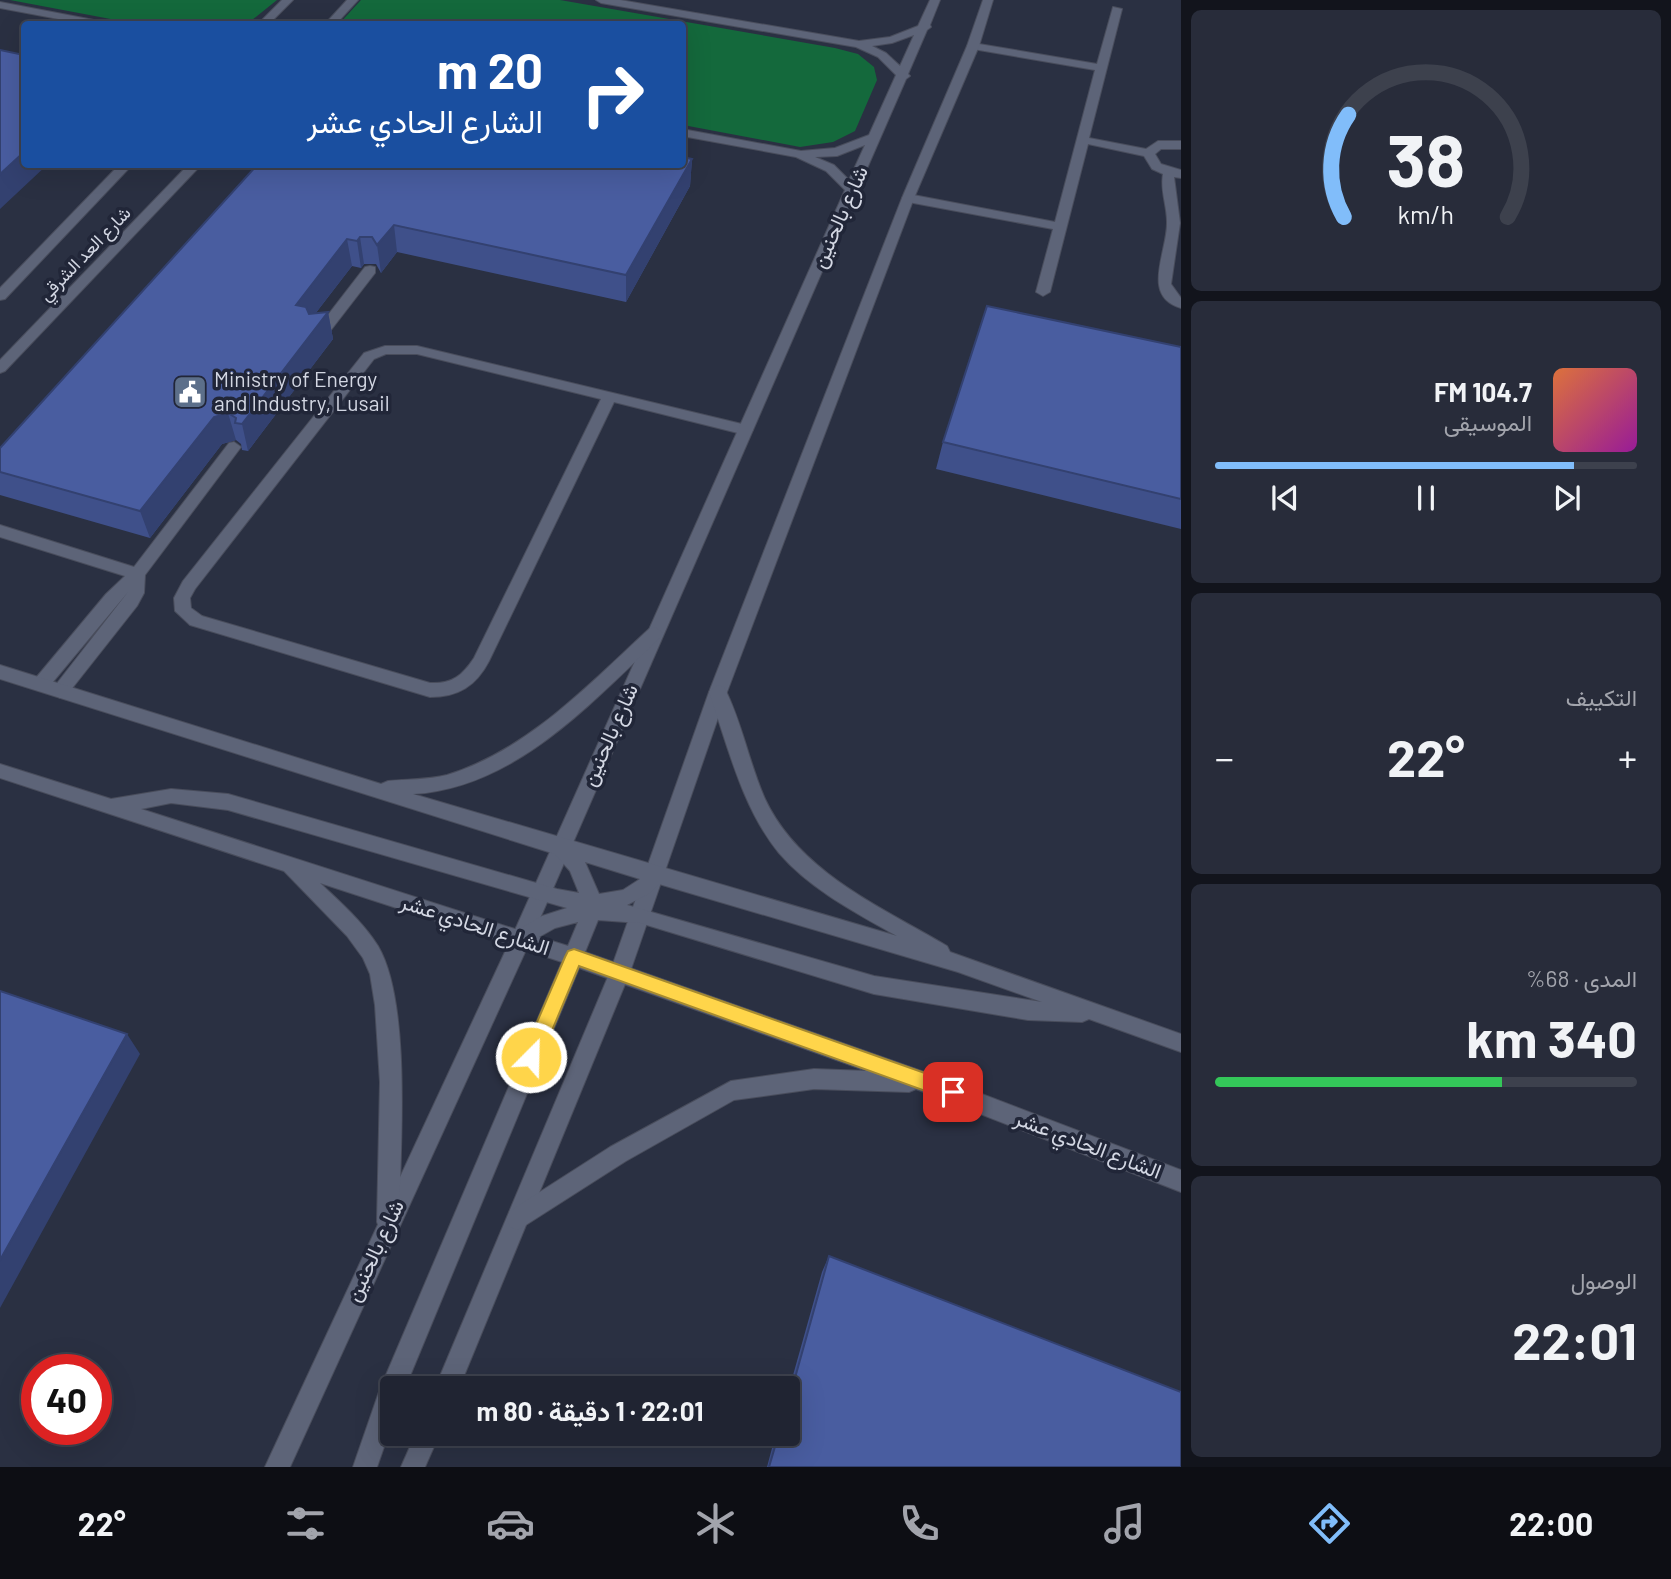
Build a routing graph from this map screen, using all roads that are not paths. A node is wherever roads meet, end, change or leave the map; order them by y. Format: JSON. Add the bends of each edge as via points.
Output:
{"nodes":[{"id":1,"x":288,"y":0,"type":"edge"},
{"id":2,"x":353,"y":0,"type":"edge"},
{"id":3,"x":601,"y":0,"type":"edge"},
{"id":4,"x":935,"y":0,"type":"edge"},
{"id":5,"x":988,"y":0,"type":"edge"},
{"id":6,"x":0,"y":5,"type":"edge"},
{"id":7,"x":1117,"y":9,"type":"dead end"},
{"id":8,"x":83,"y":21,"type":"edge"},
{"id":9,"x":266,"y":21,"type":"edge"},
{"id":10,"x":333,"y":21,"type":"edge"},
{"id":11,"x":926,"y":27,"type":"junction"},
{"id":12,"x":859,"y":44,"type":"junction"},
{"id":13,"x":973,"y":46,"type":"junction"},
{"id":14,"x":1102,"y":68,"type":"junction"},
{"id":15,"x":904,"y":76,"type":"junction"},
{"id":16,"x":686,"y":133,"type":"edge"},
{"id":17,"x":876,"y":137,"type":"junction"},
{"id":18,"x":1083,"y":140,"type":"junction"},
{"id":19,"x":1180,"y":142,"type":"edge"},
{"id":20,"x":1149,"y":153,"type":"junction"},
{"id":21,"x":799,"y":154,"type":"junction"},
{"id":22,"x":123,"y":168,"type":"edge"},
{"id":23,"x":192,"y":168,"type":"edge"},
{"id":24,"x":1175,"y":173,"type":"edge"},
{"id":25,"x":852,"y":190,"type":"junction"},
{"id":26,"x":908,"y":198,"type":"junction"},
{"id":27,"x":1060,"y":227,"type":"junction"},
{"id":28,"x":370,"y":270,"type":"edge"},
{"id":29,"x":1043,"y":292,"type":"dead end"},
{"id":30,"x":0,"y":296,"type":"edge"},
{"id":31,"x":1181,"y":304,"type":"edge"},
{"id":32,"x":319,"y":336,"type":"edge"},
{"id":33,"x":0,"y":369,"type":"edge"},
{"id":34,"x":609,"y":397,"type":"junction"},
{"id":35,"x":746,"y":430,"type":"junction"},
{"id":36,"x":234,"y":447,"type":"edge"},
{"id":37,"x":0,"y":531,"type":"edge"},
{"id":38,"x":137,"y":574,"type":"junction"},
{"id":39,"x":655,"y":633,"type":"junction"},
{"id":40,"x":0,"y":672,"type":"edge"},
{"id":41,"x":41,"y":684,"type":"junction"},
{"id":42,"x":60,"y":691,"type":"junction"},
{"id":43,"x":718,"y":692,"type":"junction"},
{"id":44,"x":0,"y":771,"type":"edge"},
{"id":45,"x":380,"y":789,"type":"junction"},
{"id":46,"x":111,"y":807,"type":"junction"},
{"id":47,"x":559,"y":847,"type":"junction"},
{"id":48,"x":289,"y":864,"type":"junction"},
{"id":49,"x":656,"y":875,"type":"junction"},
{"id":50,"x":541,"y":893,"type":"junction"},
{"id":51,"x":592,"y":908,"type":"junction"},
{"id":52,"x":640,"y":915,"type":"junction"},
{"id":53,"x":521,"y":939,"type":"junction"},
{"id":54,"x":574,"y":957,"type":"junction"},
{"id":55,"x":957,"y":963,"type":"junction"},
{"id":56,"x":620,"y":972,"type":"junction"},
{"id":57,"x":1100,"y":1013,"type":"junction"},
{"id":58,"x":1181,"y":1043,"type":"edge"},
{"id":59,"x":927,"y":1083,"type":"junction"},
{"id":60,"x":1181,"y":1181,"type":"edge"},
{"id":61,"x":518,"y":1219,"type":"junction"},
{"id":62,"x":388,"y":1222,"type":"junction"},
{"id":63,"x":397,"y":1376,"type":"edge"},
{"id":64,"x":452,"y":1376,"type":"edge"},
{"id":65,"x":380,"y":1423,"type":"edge"},
{"id":66,"x":422,"y":1446,"type":"edge"},
{"id":67,"x":276,"y":1467,"type":"edge"},
{"id":68,"x":365,"y":1467,"type":"edge"},
{"id":69,"x":413,"y":1467,"type":"edge"}],
"edges":[{"from":1,"to":9,"type":"street"},
{"from":2,"to":10,"type":"street"},
{"from":3,"to":12,"type":"street"},
{"from":4,"to":11,"type":"street","name":"شارع بالحنين"},
{"from":5,"to":13,"type":"street"},
{"from":6,"to":8,"type":"street"},
{"from":7,"to":14,"type":"street"},
{"from":11,"to":12,"type":"street","via":[[892,40]]},
{"from":11,"to":15,"type":"street","name":"شارع بالحنين"},
{"from":12,"to":15,"type":"street","via":[[882,55]]},
{"from":13,"to":14,"type":"street"},
{"from":13,"to":26,"type":"street"},
{"from":14,"to":18,"type":"street"},
{"from":15,"to":17,"type":"street","name":"شارع بالحنين"},
{"from":16,"to":21,"type":"street"},
{"from":17,"to":21,"type":"street","via":[[838,152]]},
{"from":17,"to":25,"type":"street","name":"شارع بالحنين"},
{"from":18,"to":20,"type":"street"},
{"from":18,"to":27,"type":"street"},
{"from":19,"to":20,"type":"street","via":[[1158,145]]},
{"from":20,"to":24,"type":"street","via":[[1153,164]]},
{"from":21,"to":25,"type":"street","via":[[830,168]]},
{"from":22,"to":30,"type":"street","name":"شارع العد الشرقي"},
{"from":23,"to":33,"type":"street","name":"شارع العد الشرقي"},
{"from":24,"to":31,"type":"street","via":[[1167,184],[1174,223],[1164,284]]},
{"from":25,"to":35,"type":"street","name":"شارع بالحنين"},
{"from":26,"to":27,"type":"street"},
{"from":26,"to":43,"type":"street"},
{"from":27,"to":29,"type":"street"},
{"from":28,"to":32,"type":"street"},
{"from":34,"to":34,"type":"street","via":[[417,350],[385,350],[369,356],[189,585],[183,611],[196,621],[430,690],[449,691],[467,683]]},
{"from":34,"to":35,"type":"street"},
{"from":35,"to":39,"type":"street","name":"شارع بالحنين"},
{"from":36,"to":38,"type":"street"},
{"from":37,"to":38,"type":"street"},
{"from":38,"to":41,"type":"street"},
{"from":38,"to":42,"type":"street","via":[[131,602]]},
{"from":39,"to":45,"type":"street","via":[[555,726],[509,758],[444,783]]},
{"from":39,"to":47,"type":"street","name":"شارع بالحنين"},
{"from":40,"to":41,"type":"street"},
{"from":41,"to":42,"type":"street"},
{"from":42,"to":45,"type":"street"},
{"from":43,"to":49,"type":"street"},
{"from":43,"to":55,"type":"street","via":[[775,834],[836,887]]},
{"from":44,"to":46,"type":"street","name":"الشارع الحادي عشر"},
{"from":45,"to":47,"type":"street"},
{"from":46,"to":48,"type":"street","name":"الشارع الحادي عشر"},
{"from":46,"to":50,"type":"street","via":[[170,796],[228,802]]},
{"from":47,"to":49,"type":"street"},
{"from":47,"to":50,"type":"street","name":"شارع بالحنين"},
{"from":47,"to":51,"type":"street","via":[[582,872]]},
{"from":48,"to":53,"type":"street","name":"الشارع الحادي عشر"},
{"from":48,"to":62,"type":"street","via":[[373,955],[384,995],[389,1055]]},
{"from":49,"to":51,"type":"street","via":[[629,897]]},
{"from":49,"to":52,"type":"street"},
{"from":49,"to":55,"type":"street"},
{"from":50,"to":51,"type":"street"},
{"from":50,"to":53,"type":"street","name":"شارع بالحنين"},
{"from":51,"to":52,"type":"street"},
{"from":51,"to":53,"type":"street","via":[[541,923]]},
{"from":51,"to":54,"type":"street"},
{"from":52,"to":56,"type":"street"},
{"from":52,"to":57,"type":"street","via":[[874,985],[1028,1011]]},
{"from":53,"to":54,"type":"street","name":"الشارع الحادي عشر"},
{"from":53,"to":62,"type":"street","name":"شارع بالحنين"},
{"from":54,"to":56,"type":"street","name":"الشارع الحادي عشر"},
{"from":54,"to":63,"type":"street"},
{"from":55,"to":57,"type":"street"},
{"from":56,"to":59,"type":"street","name":"الشارع الحادي عشر"},
{"from":56,"to":61,"type":"street"},
{"from":57,"to":58,"type":"street"},
{"from":59,"to":60,"type":"street","name":"الشارع الحادي عشر"},
{"from":59,"to":61,"type":"street","via":[[814,1079],[731,1091],[618,1154]]},
{"from":61,"to":64,"type":"street"},
{"from":62,"to":67,"type":"street","name":"شارع بالحنين"},
{"from":65,"to":68,"type":"street"},
{"from":66,"to":69,"type":"street"}]}
